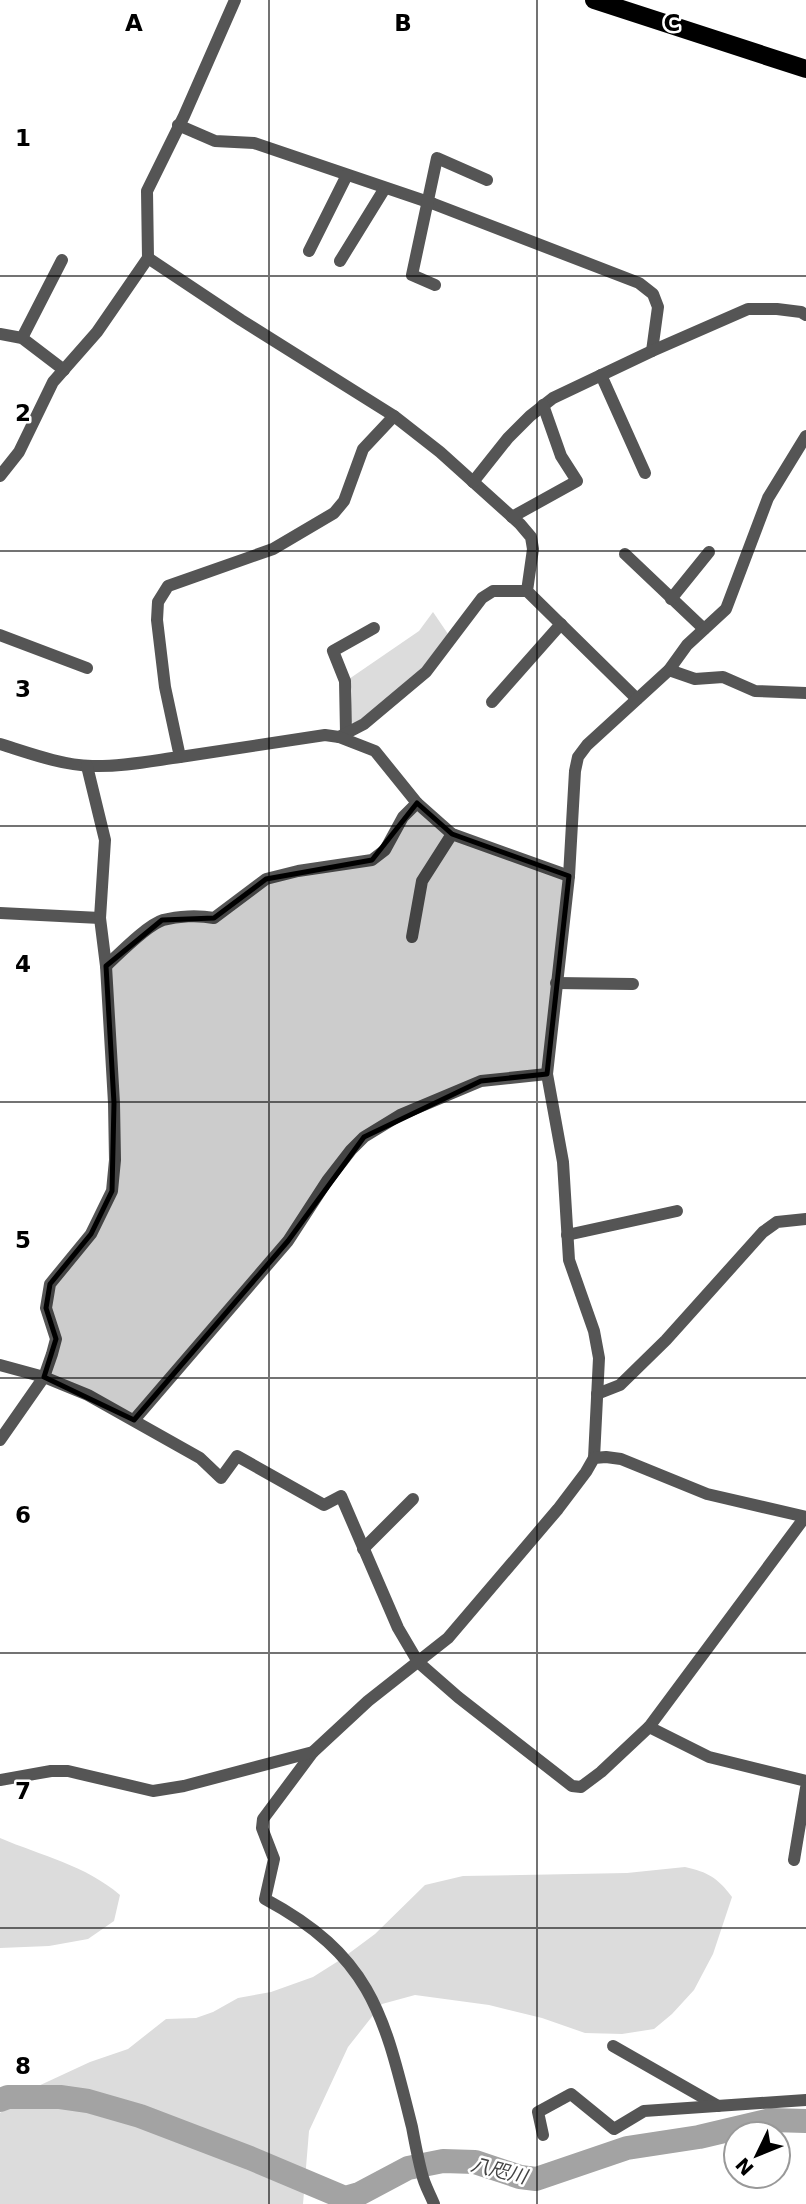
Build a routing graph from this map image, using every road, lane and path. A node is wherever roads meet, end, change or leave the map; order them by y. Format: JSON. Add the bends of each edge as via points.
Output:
{"nodes":[{"id":1,"x":235,"y":0,"type":"edge"},
{"id":2,"x":594,"y":0,"type":"edge"},
{"id":3,"x":806,"y":69,"type":"edge"},
{"id":4,"x":178,"y":125,"type":"junction"},
{"id":5,"x":347,"y":175,"type":"junction"},
{"id":6,"x":487,"y":180,"type":"dead end"},
{"id":7,"x":385,"y":188,"type":"junction"},
{"id":8,"x":427,"y":202,"type":"junction"},
{"id":9,"x":309,"y":251,"type":"dead end"},
{"id":10,"x":148,"y":258,"type":"junction"},
{"id":11,"x":62,"y":260,"type":"dead end"},
{"id":12,"x":340,"y":261,"type":"dead end"},
{"id":13,"x":435,"y":285,"type":"dead end"},
{"id":14,"x":806,"y":315,"type":"edge"},
{"id":15,"x":0,"y":334,"type":"edge"},
{"id":16,"x":22,"y":338,"type":"junction"},
{"id":17,"x":652,"y":351,"type":"junction"},
{"id":18,"x":64,"y":370,"type":"junction"},
{"id":19,"x":601,"y":375,"type":"junction"},
{"id":20,"x":543,"y":405,"type":"junction"},
{"id":21,"x":394,"y":416,"type":"junction"},
{"id":22,"x":806,"y":436,"type":"edge"},
{"id":23,"x":645,"y":474,"type":"dead end"},
{"id":24,"x":0,"y":476,"type":"edge"},
{"id":25,"x":474,"y":482,"type":"junction"},
{"id":26,"x":512,"y":517,"type":"junction"},
{"id":27,"x":709,"y":552,"type":"dead end"},
{"id":28,"x":625,"y":554,"type":"dead end"},
{"id":29,"x":527,"y":592,"type":"junction"},
{"id":30,"x":671,"y":598,"type":"junction"},
{"id":31,"x":561,"y":624,"type":"junction"},
{"id":32,"x":374,"y":628,"type":"dead end"},
{"id":33,"x":704,"y":629,"type":"junction"},
{"id":34,"x":0,"y":635,"type":"edge"},
{"id":35,"x":87,"y":668,"type":"dead end"},
{"id":36,"x":669,"y":670,"type":"junction"},
{"id":37,"x":806,"y":693,"type":"edge"},
{"id":38,"x":637,"y":699,"type":"junction"},
{"id":39,"x":492,"y":702,"type":"dead end"},
{"id":40,"x":342,"y":735,"type":"junction"},
{"id":41,"x":0,"y":744,"type":"edge"},
{"id":42,"x":180,"y":757,"type":"junction"},
{"id":43,"x":87,"y":766,"type":"junction"},
{"id":44,"x":417,"y":803,"type":"junction"},
{"id":45,"x":452,"y":834,"type":"junction"},
{"id":46,"x":569,"y":876,"type":"junction"},
{"id":47,"x":0,"y":913,"type":"edge"},
{"id":48,"x":100,"y":918,"type":"junction"},
{"id":49,"x":412,"y":937,"type":"dead end"},
{"id":50,"x":106,"y":966,"type":"junction"},
{"id":51,"x":556,"y":983,"type":"junction"},
{"id":52,"x":633,"y":984,"type":"dead end"},
{"id":53,"x":547,"y":1074,"type":"junction"},
{"id":54,"x":677,"y":1211,"type":"dead end"},
{"id":55,"x":806,"y":1219,"type":"edge"},
{"id":56,"x":567,"y":1236,"type":"junction"},
{"id":57,"x":0,"y":1365,"type":"edge"},
{"id":58,"x":44,"y":1377,"type":"junction"},
{"id":59,"x":597,"y":1394,"type":"junction"},
{"id":60,"x":134,"y":1420,"type":"junction"},
{"id":61,"x":0,"y":1440,"type":"edge"},
{"id":62,"x":594,"y":1458,"type":"junction"},
{"id":63,"x":414,"y":1499,"type":"dead end"},
{"id":64,"x":806,"y":1517,"type":"edge"},
{"id":65,"x":363,"y":1549,"type":"junction"},
{"id":66,"x":418,"y":1662,"type":"junction"},
{"id":67,"x":649,"y":1727,"type":"junction"},
{"id":68,"x":313,"y":1752,"type":"junction"},
{"id":69,"x":0,"y":1780,"type":"edge"},
{"id":70,"x":806,"y":1781,"type":"edge"},
{"id":71,"x":806,"y":1788,"type":"edge"},
{"id":72,"x":794,"y":1860,"type":"dead end"},
{"id":73,"x":613,"y":2046,"type":"dead end"},
{"id":74,"x":806,"y":2100,"type":"edge"},
{"id":75,"x":719,"y":2106,"type":"junction"},
{"id":76,"x":543,"y":2135,"type":"dead end"},
{"id":77,"x":434,"y":2204,"type":"edge"}],
"edges":[{"from":1,"to":4,"type":"street"},
{"from":2,"to":3,"type":"main road"},
{"from":4,"to":5,"type":"street","via":[[215,141],[254,143]]},
{"from":4,"to":10,"type":"street","via":[[147,191]]},
{"from":5,"to":7,"type":"street"},
{"from":5,"to":9,"type":"street"},
{"from":6,"to":8,"type":"street","via":[[437,158]]},
{"from":7,"to":8,"type":"street"},
{"from":7,"to":12,"type":"street"},
{"from":8,"to":13,"type":"street","via":[[411,275]]},
{"from":8,"to":17,"type":"street","via":[[639,283],[653,294],[658,307]]},
{"from":10,"to":18,"type":"street","via":[[97,332]]},
{"from":10,"to":21,"type":"street"},
{"from":11,"to":16,"type":"street"},
{"from":14,"to":17,"type":"street","via":[[748,309]]},
{"from":15,"to":16,"type":"street"},
{"from":16,"to":18,"type":"street"},
{"from":17,"to":19,"type":"street"},
{"from":18,"to":24,"type":"street","via":[[53,382],[19,452]]},
{"from":19,"to":20,"type":"street"},
{"from":19,"to":23,"type":"street"},
{"from":20,"to":25,"type":"street","via":[[508,438]]},
{"from":20,"to":26,"type":"street","via":[[561,456],[577,481]]},
{"from":21,"to":25,"type":"street"},
{"from":21,"to":42,"type":"street","via":[[363,449],[344,501],[334,513],[273,549],[168,586],[158,602],[157,620]]},
{"from":22,"to":33,"type":"street","via":[[768,498],[726,609]]},
{"from":25,"to":26,"type":"street"},
{"from":26,"to":29,"type":"street","via":[[531,537]]},
{"from":27,"to":30,"type":"street"},
{"from":28,"to":30,"type":"street"},
{"from":29,"to":31,"type":"street"},
{"from":29,"to":40,"type":"street","via":[[493,591],[482,598],[426,672],[364,724]]},
{"from":30,"to":33,"type":"street"},
{"from":31,"to":38,"type":"street"},
{"from":31,"to":39,"type":"street"},
{"from":32,"to":40,"type":"street","via":[[333,651],[345,681]]},
{"from":33,"to":36,"type":"street"},
{"from":34,"to":35,"type":"street"},
{"from":36,"to":37,"type":"street","via":[[695,679],[723,677],[755,691]]},
{"from":36,"to":38,"type":"street"},
{"from":38,"to":46,"type":"street","via":[[578,757]]},
{"from":40,"to":42,"type":"street"},
{"from":40,"to":44,"type":"street","via":[[374,751]]},
{"from":41,"to":43,"type":"street"},
{"from":42,"to":43,"type":"street"},
{"from":43,"to":48,"type":"street","via":[[105,840]]},
{"from":44,"to":45,"type":"street"},
{"from":44,"to":50,"type":"street","via":[[403,817],[385,850],[372,860],[266,879],[214,918],[162,920]]},
{"from":45,"to":46,"type":"street"},
{"from":45,"to":49,"type":"street","via":[[422,881]]},
{"from":46,"to":51,"type":"street"},
{"from":47,"to":48,"type":"street"},
{"from":48,"to":50,"type":"street"},
{"from":50,"to":58,"type":"street","via":[[114,1103],[112,1191],[91,1234],[50,1284],[46,1308],[56,1339]]},
{"from":51,"to":52,"type":"street"},
{"from":51,"to":53,"type":"street"},
{"from":53,"to":56,"type":"street","via":[[563,1162]]},
{"from":53,"to":60,"type":"street","via":[[481,1081],[400,1115],[364,1137],[327,1181],[288,1241]]},
{"from":54,"to":56,"type":"street"},
{"from":55,"to":59,"type":"street","via":[[777,1222],[763,1232],[667,1340],[620,1385]]},
{"from":56,"to":59,"type":"street","via":[[569,1260],[594,1331],[599,1359]]},
{"from":57,"to":58,"type":"street"},
{"from":58,"to":60,"type":"street"},
{"from":58,"to":61,"type":"street"},
{"from":59,"to":62,"type":"street"},
{"from":60,"to":65,"type":"street","via":[[200,1458],[221,1478],[237,1456],[324,1505],[341,1496]]},
{"from":62,"to":64,"type":"street","via":[[621,1459],[707,1494]]},
{"from":62,"to":66,"type":"street","via":[[558,1509],[457,1628]]},
{"from":63,"to":65,"type":"street"},
{"from":64,"to":67,"type":"street"},
{"from":65,"to":66,"type":"street"},
{"from":66,"to":67,"type":"street","via":[[572,1786],[580,1787],[601,1772]]},
{"from":66,"to":68,"type":"street","via":[[368,1700]]},
{"from":67,"to":70,"type":"street","via":[[709,1757]]},
{"from":68,"to":69,"type":"street","via":[[153,1791],[68,1771]]},
{"from":68,"to":77,"type":"street","via":[[263,1819],[274,1859],[265,1899],[310,1925],[334,1946],[370,1993],[391,2045],[422,2175]]},
{"from":71,"to":72,"type":"street"},
{"from":73,"to":75,"type":"street"},
{"from":74,"to":75,"type":"street"},
{"from":75,"to":76,"type":"street","via":[[644,2111],[614,2129],[571,2094],[538,2112]]}]}
